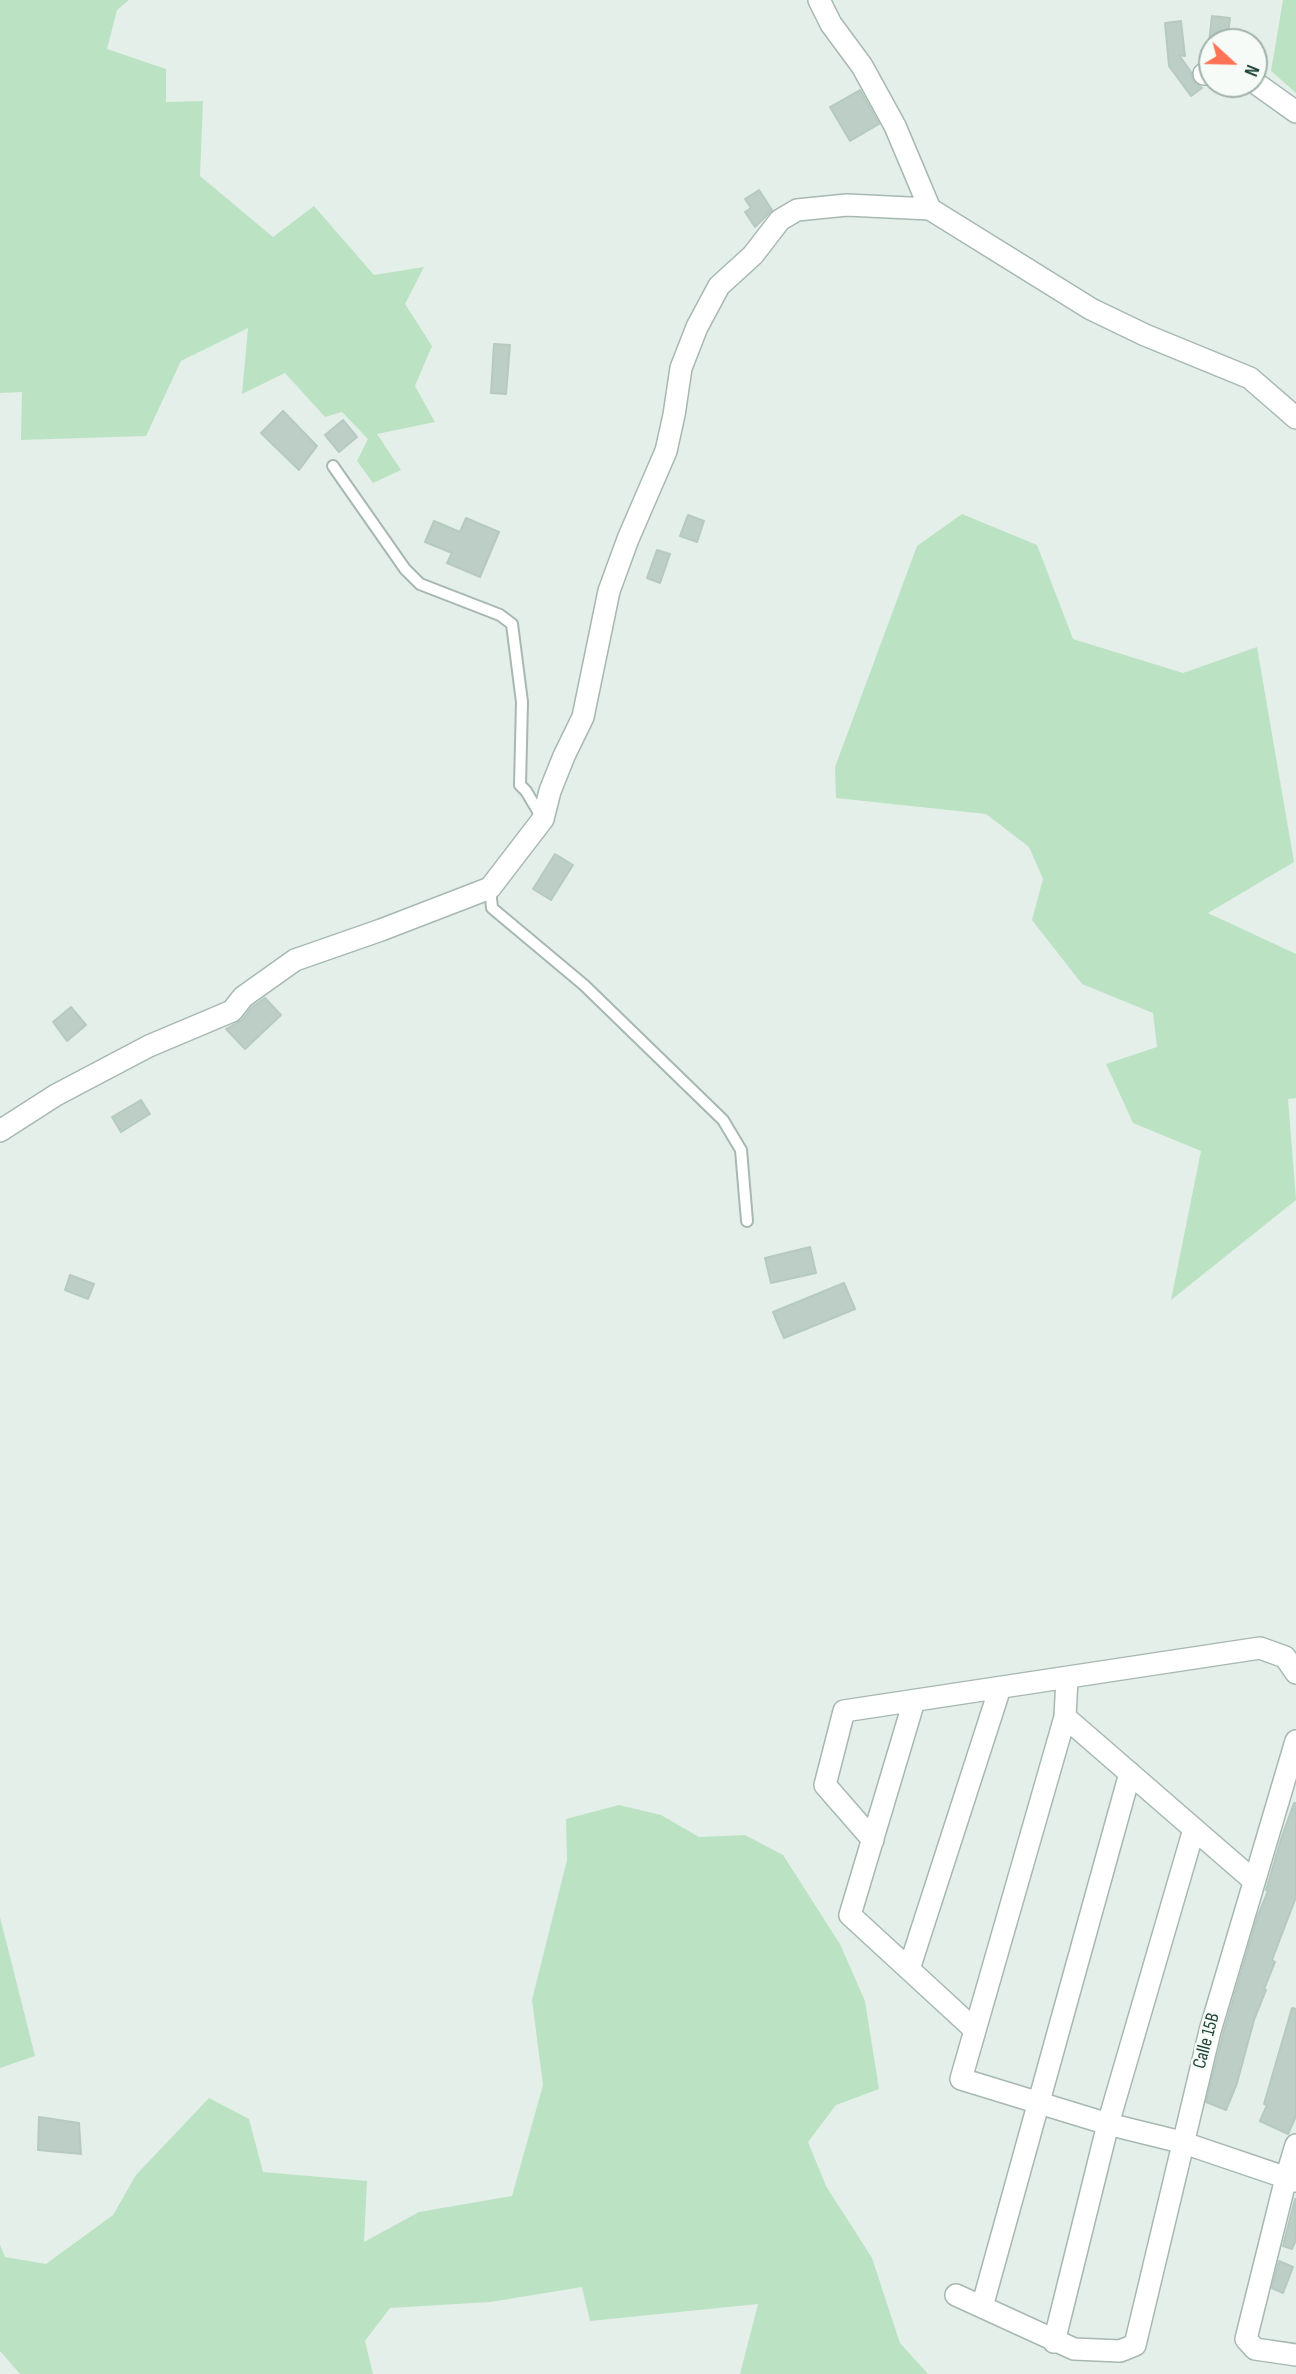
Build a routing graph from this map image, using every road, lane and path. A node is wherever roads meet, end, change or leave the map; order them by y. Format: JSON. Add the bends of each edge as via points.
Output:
{"nodes":[{"id":1,"x":819,"y":0,"type":"edge"},
{"id":2,"x":1268,"y":92,"type":"edge"},
{"id":3,"x":1296,"y":112,"type":"edge"},
{"id":4,"x":930,"y":209,"type":"junction"},
{"id":5,"x":1296,"y":418,"type":"edge"},
{"id":6,"x":333,"y":466,"type":"dead end"},
{"id":7,"x":542,"y":819,"type":"junction"},
{"id":8,"x":490,"y":888,"type":"junction"},
{"id":9,"x":0,"y":1131,"type":"edge"},
{"id":10,"x":747,"y":1221,"type":"dead end"},
{"id":11,"x":1296,"y":1673,"type":"edge"},
{"id":12,"x":1067,"y":1678,"type":"junction"},
{"id":13,"x":1000,"y":1688,"type":"junction"},
{"id":14,"x":914,"y":1701,"type":"junction"},
{"id":15,"x":1065,"y":1717,"type":"junction"},
{"id":16,"x":1296,"y":1741,"type":"edge"},
{"id":17,"x":1130,"y":1773,"type":"junction"},
{"id":18,"x":1194,"y":1829,"type":"junction"},
{"id":19,"x":873,"y":1840,"type":"junction"},
{"id":20,"x":1253,"y":1880,"type":"junction"},
{"id":21,"x":909,"y":1969,"type":"junction"},
{"id":22,"x":975,"y":2030,"type":"junction"},
{"id":23,"x":1038,"y":2103,"type":"junction"},
{"id":24,"x":1108,"y":2124,"type":"junction"},
{"id":25,"x":1181,"y":2142,"type":"junction"},
{"id":26,"x":1296,"y":2145,"type":"edge"},
{"id":27,"x":1291,"y":2180,"type":"edge"},
{"id":28,"x":956,"y":2295,"type":"dead end"},
{"id":29,"x":982,"y":2307,"type":"junction"},
{"id":30,"x":1054,"y":2342,"type":"junction"},
{"id":31,"x":1296,"y":2355,"type":"edge"}],
"edges":[{"from":1,"to":4,"type":"street","via":[[895,126]]},
{"from":2,"to":3,"type":"street"},
{"from":4,"to":5,"type":"street","via":[[1091,309],[1250,378]]},
{"from":4,"to":7,"type":"street","via":[[847,205],[797,211],[780,220],[753,255],[719,286],[681,368],[666,451],[609,592],[583,717]]},
{"from":6,"to":7,"type":"lane","via":[[420,584],[512,624],[522,702],[520,785]]},
{"from":7,"to":8,"type":"street"},
{"from":8,"to":9,"type":"street","via":[[295,960],[243,997],[232,1011],[149,1046],[56,1095]]},
{"from":8,"to":10,"type":"lane","via":[[492,908],[584,985],[723,1121],[741,1150]]},
{"from":11,"to":12,"type":"street","via":[[1285,1657],[1261,1648]]},
{"from":12,"to":13,"type":"street"},
{"from":12,"to":15,"type":"street"},
{"from":13,"to":14,"type":"street"},
{"from":13,"to":21,"type":"street"},
{"from":14,"to":19,"type":"street"},
{"from":14,"to":19,"type":"street","via":[[844,1711],[825,1785]]},
{"from":15,"to":17,"type":"street"},
{"from":15,"to":22,"type":"street"},
{"from":16,"to":20,"type":"street","name":"Calle 15B"},
{"from":17,"to":18,"type":"street"},
{"from":17,"to":23,"type":"street"},
{"from":18,"to":20,"type":"street"},
{"from":18,"to":24,"type":"street"},
{"from":19,"to":21,"type":"street","via":[[850,1915]]},
{"from":20,"to":25,"type":"street","name":"Calle 15B"},
{"from":21,"to":22,"type":"street"},
{"from":22,"to":23,"type":"street","via":[[961,2079]]},
{"from":23,"to":24,"type":"street"},
{"from":23,"to":29,"type":"street"},
{"from":24,"to":25,"type":"street"},
{"from":24,"to":30,"type":"street"},
{"from":25,"to":27,"type":"street"},
{"from":25,"to":30,"type":"street","name":"Calle 15B","via":[[1135,2345],[1105,2352]]},
{"from":26,"to":27,"type":"street"},
{"from":27,"to":31,"type":"street","via":[[1246,2339],[1255,2349]]},
{"from":28,"to":29,"type":"street"},
{"from":29,"to":30,"type":"street"}]}
